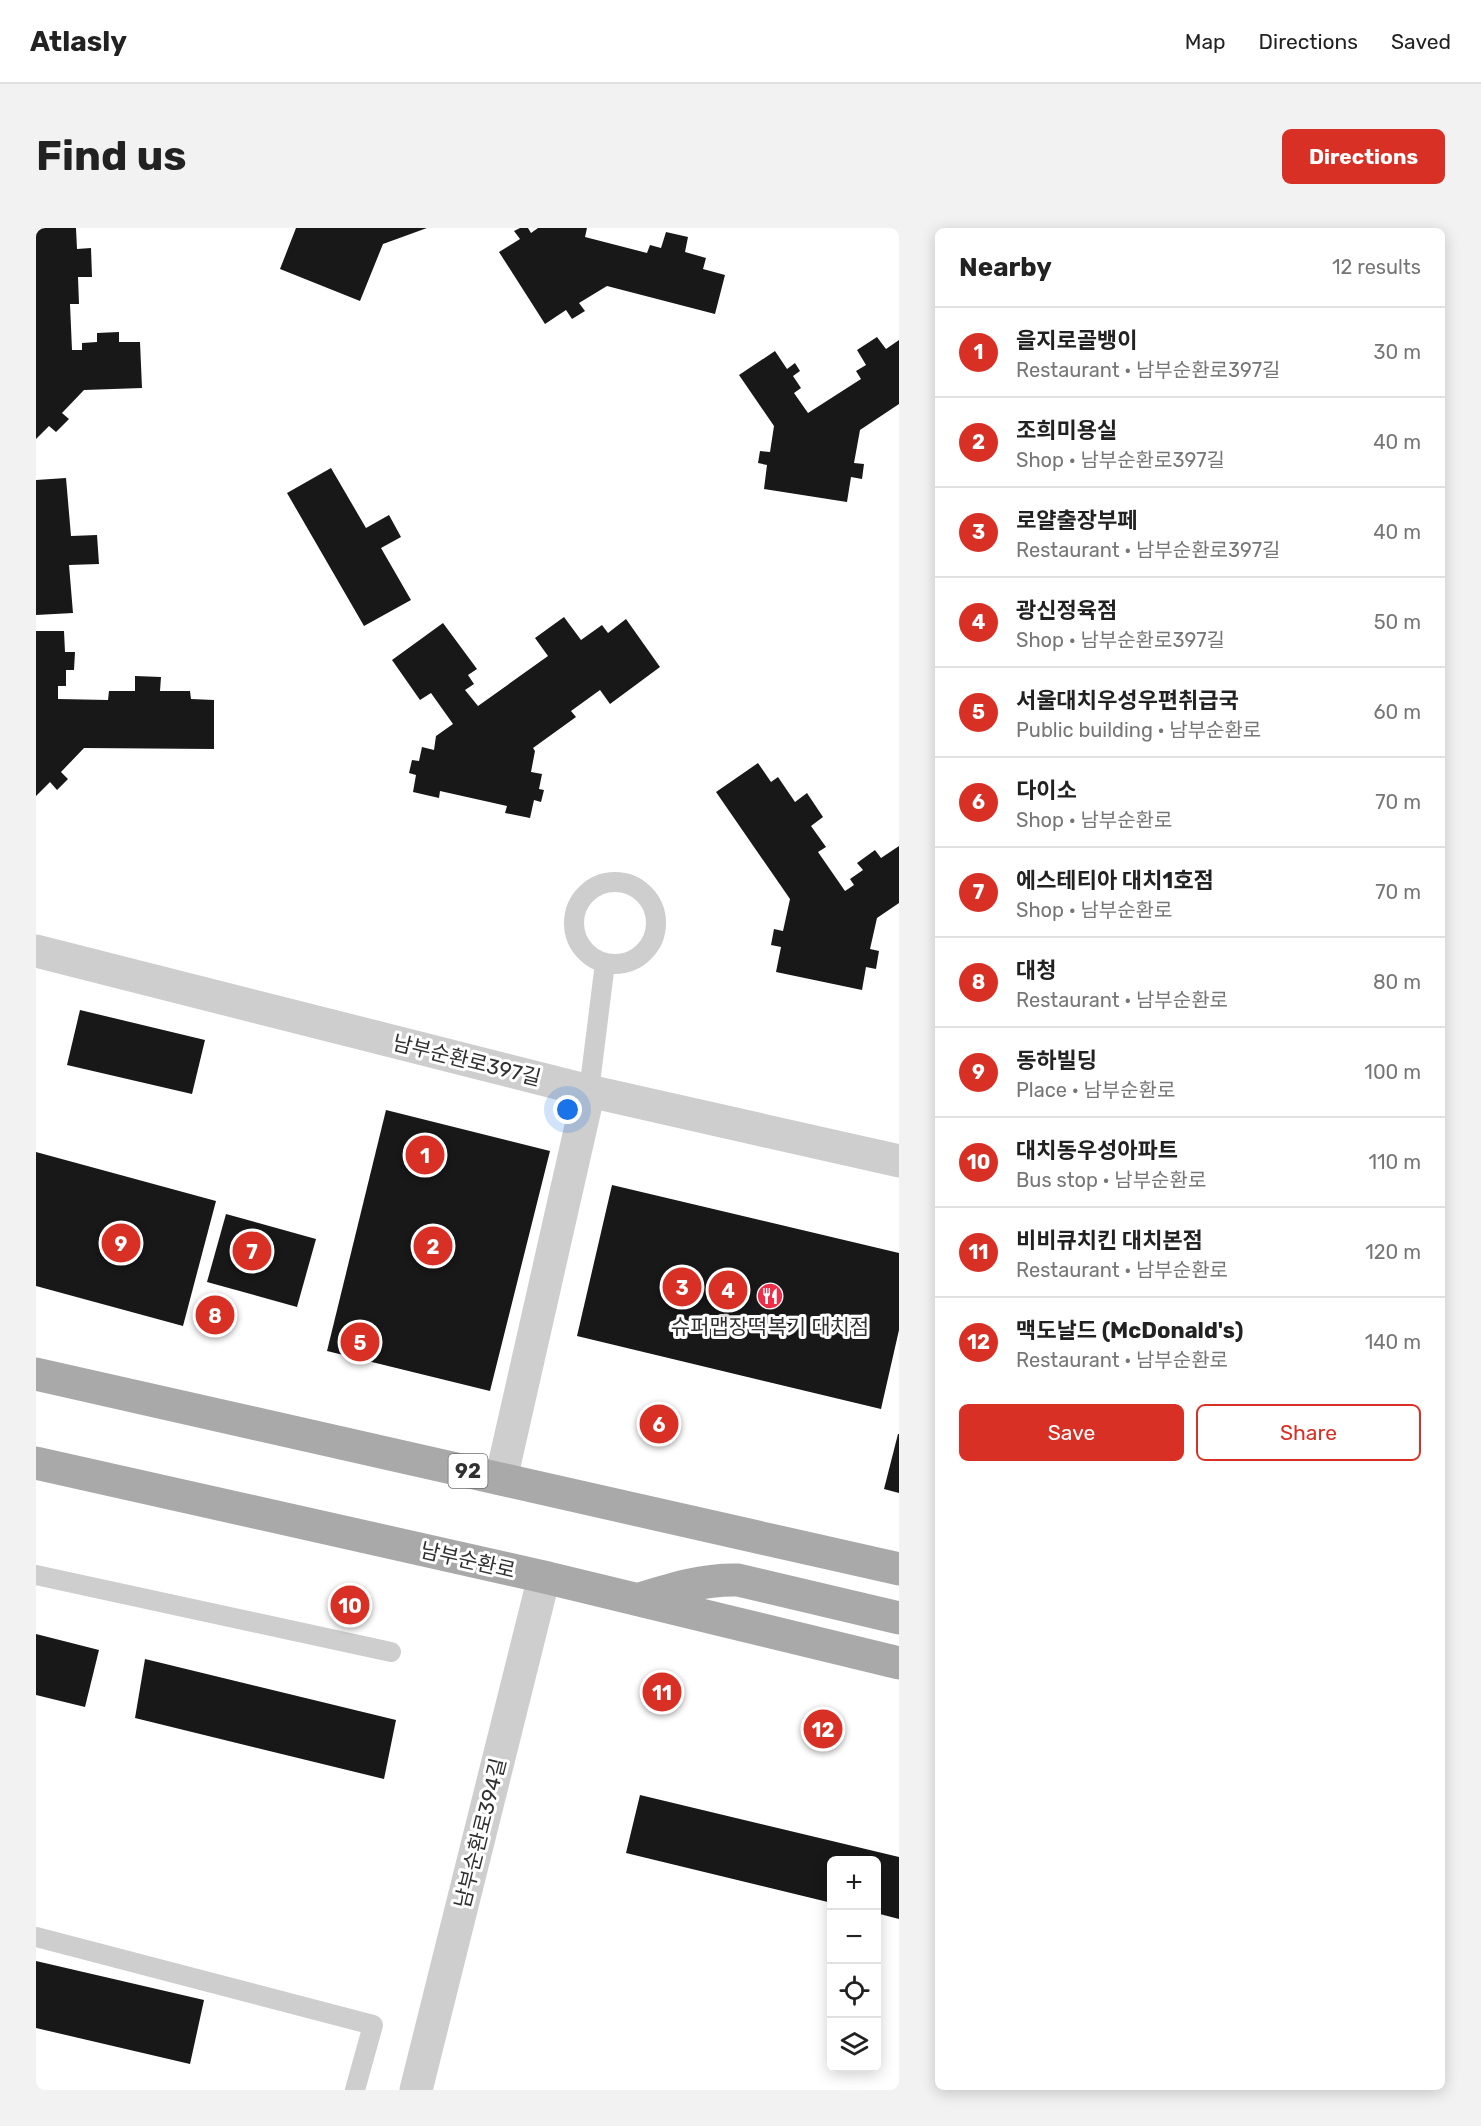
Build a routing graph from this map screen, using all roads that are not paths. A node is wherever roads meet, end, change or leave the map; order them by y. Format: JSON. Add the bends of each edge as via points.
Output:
{"nodes":[{"id":1,"x":36,"y":951,"type":"edge"},
{"id":2,"x":605,"y":963,"type":"junction"},
{"id":3,"x":589,"y":1091,"type":"junction"},
{"id":4,"x":899,"y":1161,"type":"edge"},
{"id":5,"x":36,"y":1374,"type":"edge"},
{"id":6,"x":36,"y":1463,"type":"edge"},
{"id":7,"x":501,"y":1479,"type":"junction"},
{"id":8,"x":899,"y":1569,"type":"edge"},
{"id":9,"x":36,"y":1575,"type":"edge"},
{"id":10,"x":544,"y":1577,"type":"junction"},
{"id":11,"x":638,"y":1599,"type":"junction"},
{"id":12,"x":899,"y":1618,"type":"edge"},
{"id":13,"x":391,"y":1652,"type":"dead end"},
{"id":14,"x":899,"y":1663,"type":"edge"},
{"id":15,"x":36,"y":1937,"type":"edge"},
{"id":16,"x":355,"y":2090,"type":"edge"},
{"id":17,"x":416,"y":2090,"type":"edge"}],
"edges":[{"from":1,"to":3,"type":"street","name":"남부순환로397길"},
{"from":2,"to":2,"type":"lane","via":[[582,947],[574,921],[577,908],[596,887],[623,883],[646,896],[654,913],[655,933],[642,955],[618,964]]},
{"from":2,"to":3,"type":"lane"},
{"from":3,"to":4,"type":"street","name":"남부순환로397길"},
{"from":3,"to":7,"type":"street"},
{"from":5,"to":7,"type":"main road","number":"92"},
{"from":6,"to":10,"type":"main road","name":"남부순환로"},
{"from":7,"to":8,"type":"main road","number":"92"},
{"from":9,"to":13,"type":"lane"},
{"from":10,"to":11,"type":"main road","name":"남부순환로"},
{"from":10,"to":17,"type":"street","name":"남부순환로394길"},
{"from":11,"to":12,"type":"main road","via":[[682,1586],[738,1581]]},
{"from":11,"to":14,"type":"main road","name":"남부순환로"},
{"from":15,"to":16,"type":"lane","via":[[373,2025]]}]}
